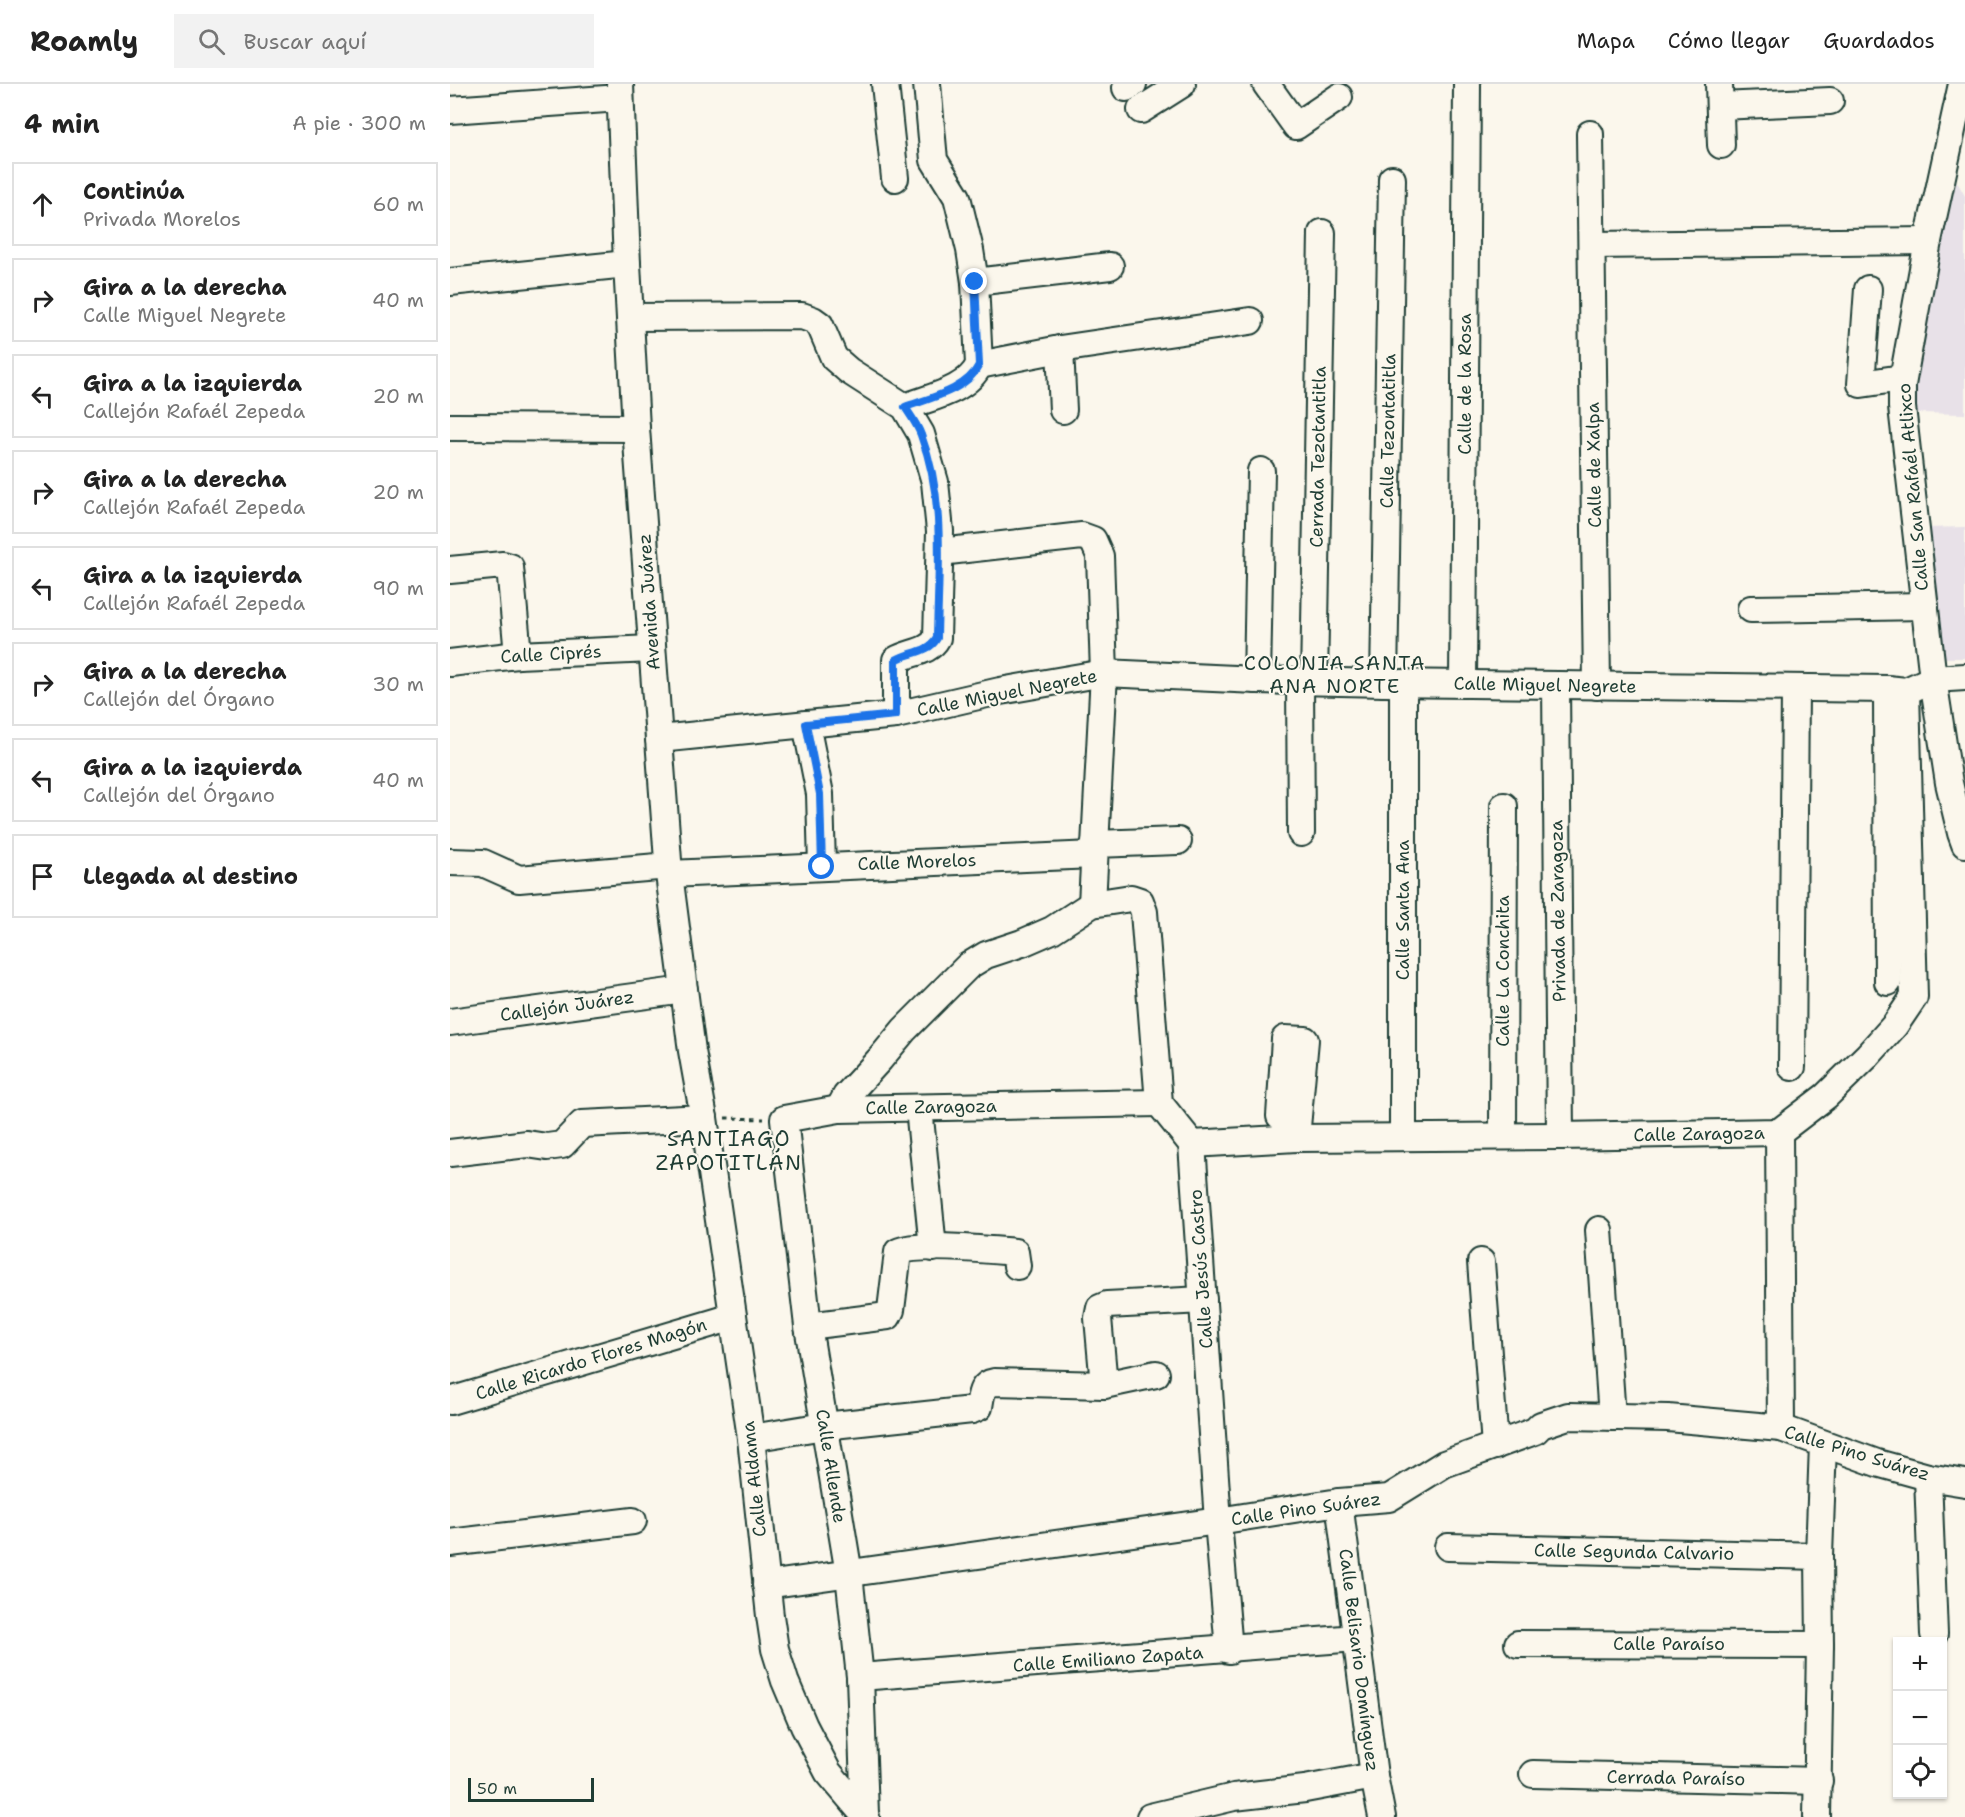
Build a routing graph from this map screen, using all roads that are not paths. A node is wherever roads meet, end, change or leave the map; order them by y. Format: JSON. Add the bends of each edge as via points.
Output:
{"nodes":[{"id":1,"x":885,"y":84,"type":"edge"},
{"id":2,"x":927,"y":84,"type":"edge"},
{"id":3,"x":1182,"y":84,"type":"edge"},
{"id":4,"x":1266,"y":84,"type":"edge"},
{"id":5,"x":1467,"y":84,"type":"edge"},
{"id":6,"x":1962,"y":84,"type":"edge"},
{"id":7,"x":620,"y":91,"type":"edge"},
{"id":8,"x":1784,"y":94,"type":"edge"},
{"id":9,"x":1719,"y":95,"type":"edge"},
{"id":10,"x":1339,"y":97,"type":"dead end"},
{"id":11,"x":1830,"y":101,"type":"dead end"},
{"id":12,"x":450,"y":110,"type":"edge"},
{"id":13,"x":1141,"y":110,"type":"dead end"},
{"id":14,"x":1590,"y":134,"type":"dead end"},
{"id":15,"x":1721,"y":145,"type":"dead end"},
{"id":16,"x":1955,"y":160,"type":"edge"},
{"id":17,"x":895,"y":178,"type":"dead end"},
{"id":18,"x":1392,"y":179,"type":"dead end"},
{"id":19,"x":1322,"y":233,"type":"dead end"},
{"id":20,"x":1928,"y":241,"type":"junction"},
{"id":21,"x":1592,"y":245,"type":"junction"},
{"id":22,"x":627,"y":264,"type":"junction"},
{"id":23,"x":1110,"y":266,"type":"dead end"},
{"id":24,"x":450,"y":282,"type":"edge"},
{"id":25,"x":975,"y":282,"type":"junction"},
{"id":26,"x":1868,"y":289,"type":"dead end"},
{"id":27,"x":630,"y":318,"type":"junction"},
{"id":28,"x":1250,"y":321,"type":"dead end"},
{"id":29,"x":1060,"y":349,"type":"junction"},
{"id":30,"x":979,"y":365,"type":"junction"},
{"id":31,"x":1902,"y":378,"type":"junction"},
{"id":32,"x":905,"y":407,"type":"junction"},
{"id":33,"x":1062,"y":410,"type":"dead end"},
{"id":34,"x":1922,"y":421,"type":"dead end"},
{"id":35,"x":450,"y":427,"type":"edge"},
{"id":36,"x":636,"y":428,"type":"junction"},
{"id":37,"x":1261,"y":471,"type":"dead end"},
{"id":38,"x":1915,"y":512,"type":"junction"},
{"id":39,"x":940,"y":552,"type":"junction"},
{"id":40,"x":450,"y":570,"type":"edge"},
{"id":41,"x":1925,"y":606,"type":"junction"},
{"id":42,"x":1751,"y":609,"type":"dead end"},
{"id":43,"x":652,"y":649,"type":"junction"},
{"id":44,"x":518,"y":654,"type":"junction"},
{"id":45,"x":450,"y":663,"type":"edge"},
{"id":46,"x":1104,"y":673,"type":"junction"},
{"id":47,"x":1965,"y":677,"type":"edge"},
{"id":48,"x":1933,"y":679,"type":"junction"},
{"id":49,"x":1257,"y":680,"type":"junction"},
{"id":50,"x":1307,"y":681,"type":"junction"},
{"id":51,"x":1394,"y":683,"type":"junction"},
{"id":52,"x":1463,"y":684,"type":"junction"},
{"id":53,"x":1556,"y":685,"type":"junction"},
{"id":54,"x":1597,"y":686,"type":"junction"},
{"id":55,"x":1795,"y":689,"type":"junction"},
{"id":56,"x":1896,"y":690,"type":"junction"},
{"id":57,"x":896,"y":715,"type":"junction"},
{"id":58,"x":806,"y":724,"type":"junction"},
{"id":59,"x":659,"y":739,"type":"junction"},
{"id":60,"x":1504,"y":806,"type":"dead end"},
{"id":61,"x":1301,"y":833,"type":"dead end"},
{"id":62,"x":1178,"y":841,"type":"dead end"},
{"id":63,"x":1965,"y":844,"type":"edge"},
{"id":64,"x":1094,"y":850,"type":"junction"},
{"id":65,"x":450,"y":862,"type":"edge"},
{"id":66,"x":822,"y":867,"type":"junction"},
{"id":67,"x":669,"y":870,"type":"junction"},
{"id":68,"x":1092,"y":904,"type":"junction"},
{"id":69,"x":1888,"y":982,"type":"dead end"},
{"id":70,"x":684,"y":990,"type":"junction"},
{"id":71,"x":450,"y":1022,"type":"edge"},
{"id":72,"x":1792,"y":1067,"type":"dead end"},
{"id":73,"x":1159,"y":1103,"type":"junction"},
{"id":74,"x":919,"y":1108,"type":"junction"},
{"id":75,"x":839,"y":1109,"type":"junction"},
{"id":76,"x":704,"y":1118,"type":"junction"},
{"id":77,"x":784,"y":1119,"type":"joint"},
{"id":78,"x":1779,"y":1132,"type":"junction"},
{"id":79,"x":1402,"y":1136,"type":"junction"},
{"id":80,"x":1503,"y":1136,"type":"junction"},
{"id":81,"x":1560,"y":1137,"type":"junction"},
{"id":82,"x":1192,"y":1144,"type":"junction"},
{"id":83,"x":450,"y":1153,"type":"edge"},
{"id":84,"x":1599,"y":1230,"type":"dead end"},
{"id":85,"x":933,"y":1248,"type":"junction"},
{"id":86,"x":1481,"y":1262,"type":"dead end"},
{"id":87,"x":1017,"y":1266,"type":"dead end"},
{"id":88,"x":1203,"y":1300,"type":"junction"},
{"id":89,"x":733,"y":1317,"type":"junction"},
{"id":90,"x":808,"y":1326,"type":"junction"},
{"id":91,"x":1156,"y":1374,"type":"dead end"},
{"id":92,"x":1104,"y":1385,"type":"junction"},
{"id":93,"x":450,"y":1401,"type":"edge"},
{"id":94,"x":1612,"y":1416,"type":"junction"},
{"id":95,"x":825,"y":1426,"type":"junction"},
{"id":96,"x":1781,"y":1428,"type":"junction"},
{"id":97,"x":751,"y":1438,"type":"junction"},
{"id":98,"x":1823,"y":1444,"type":"junction"},
{"id":99,"x":1495,"y":1446,"type":"junction"},
{"id":100,"x":1928,"y":1477,"type":"junction"},
{"id":101,"x":1965,"y":1483,"type":"edge"},
{"id":102,"x":1339,"y":1502,"type":"junction"},
{"id":103,"x":633,"y":1521,"type":"dead end"},
{"id":104,"x":1218,"y":1521,"type":"junction"},
{"id":105,"x":450,"y":1543,"type":"edge"},
{"id":106,"x":1448,"y":1547,"type":"dead end"},
{"id":107,"x":1819,"y":1556,"type":"junction"},
{"id":108,"x":849,"y":1574,"type":"junction"},
{"id":109,"x":766,"y":1585,"type":"junction"},
{"id":110,"x":1934,"y":1634,"type":"dead end"},
{"id":111,"x":1356,"y":1638,"type":"junction"},
{"id":112,"x":1518,"y":1644,"type":"dead end"},
{"id":113,"x":1820,"y":1645,"type":"junction"},
{"id":114,"x":1229,"y":1650,"type":"junction"},
{"id":115,"x":860,"y":1677,"type":"junction"},
{"id":116,"x":1533,"y":1774,"type":"dead end"},
{"id":117,"x":1374,"y":1776,"type":"junction"},
{"id":118,"x":1819,"y":1781,"type":"junction"},
{"id":119,"x":865,"y":1816,"type":"edge"},
{"id":120,"x":1150,"y":1817,"type":"edge"},
{"id":121,"x":1382,"y":1817,"type":"edge"},
{"id":122,"x":1818,"y":1817,"type":"edge"}],
"edges":[{"from":1,"to":17,"type":"street"},
{"from":2,"to":25,"type":"street","via":[[934,160],[957,197]]},
{"from":3,"to":13,"type":"street"},
{"from":4,"to":10,"type":"street","via":[[1296,126]]},
{"from":5,"to":52,"type":"street","name":"Calle de la Rosa"},
{"from":6,"to":16,"type":"street","name":"Calle San Rafaél Atlixco"},
{"from":7,"to":12,"type":"street"},
{"from":7,"to":22,"type":"street","name":"Avenida Juárez"},
{"from":8,"to":9,"type":"street"},
{"from":8,"to":11,"type":"street"},
{"from":9,"to":15,"type":"street"},
{"from":14,"to":21,"type":"street","name":"Calle de Xalpa"},
{"from":16,"to":20,"type":"street","name":"Calle San Rafaél Atlixco"},
{"from":18,"to":51,"type":"street","name":"Calle Tezontatitla"},
{"from":19,"to":50,"type":"street","name":"Cerrada Tezotantitla"},
{"from":20,"to":21,"type":"street"},
{"from":20,"to":31,"type":"street","name":"Calle San Rafaél Atlixco"},
{"from":21,"to":54,"type":"street","name":"Calle de Xalpa"},
{"from":22,"to":24,"type":"street"},
{"from":22,"to":27,"type":"street","name":"Avenida Juárez"},
{"from":23,"to":25,"type":"street"},
{"from":25,"to":30,"type":"street"},
{"from":26,"to":31,"type":"street","via":[[1861,384]]},
{"from":27,"to":32,"type":"street","via":[[802,316],[820,325],[834,358]]},
{"from":27,"to":36,"type":"street","name":"Avenida Juárez"},
{"from":28,"to":29,"type":"street"},
{"from":29,"to":30,"type":"street"},
{"from":29,"to":33,"type":"street"},
{"from":30,"to":32,"type":"street","via":[[963,385]]},
{"from":31,"to":38,"type":"street","name":"Calle San Rafaél Atlixco"},
{"from":32,"to":39,"type":"street","via":[[921,434],[934,482]]},
{"from":34,"to":38,"type":"street","via":[[1931,512]]},
{"from":35,"to":36,"type":"street"},
{"from":36,"to":43,"type":"street","name":"Avenida Juárez"},
{"from":37,"to":49,"type":"street"},
{"from":38,"to":41,"type":"street","name":"Calle San Rafaél Atlixco"},
{"from":39,"to":46,"type":"street","via":[[1082,536],[1093,540],[1100,556]]},
{"from":39,"to":57,"type":"street","via":[[937,638],[925,649],[896,660]]},
{"from":40,"to":44,"type":"street","via":[[510,567]]},
{"from":41,"to":42,"type":"street"},
{"from":41,"to":48,"type":"street","name":"Calle San Rafaél Atlixco"},
{"from":43,"to":44,"type":"street","name":"Calle Ciprés"},
{"from":43,"to":59,"type":"street","name":"Avenida Juárez"},
{"from":44,"to":45,"type":"street","name":"Calle Ciprés"},
{"from":46,"to":49,"type":"street","name":"Calle Miguel Negrete"},
{"from":46,"to":57,"type":"street","name":"Calle Miguel Negrete"},
{"from":46,"to":64,"type":"street"},
{"from":47,"to":48,"type":"street","name":"Calle Miguel Negrete"},
{"from":48,"to":56,"type":"street","name":"Calle Miguel Negrete"},
{"from":48,"to":63,"type":"street","name":"Calle San Rafaél Atlixco","via":[[1949,783]]},
{"from":49,"to":50,"type":"street","name":"Calle Miguel Negrete"},
{"from":50,"to":51,"type":"street","name":"Calle Miguel Negrete"},
{"from":50,"to":61,"type":"street","name":"Cerrada Tezotantitla"},
{"from":51,"to":52,"type":"street","name":"Calle Miguel Negrete"},
{"from":51,"to":79,"type":"street","name":"Calle Santa Ana"},
{"from":52,"to":53,"type":"street","name":"Calle Miguel Negrete"},
{"from":53,"to":54,"type":"street","name":"Calle Miguel Negrete"},
{"from":53,"to":81,"type":"street","name":"Privada de Zaragoza"},
{"from":54,"to":55,"type":"street","name":"Calle Miguel Negrete"},
{"from":55,"to":56,"type":"street","name":"Calle Miguel Negrete"},
{"from":55,"to":72,"type":"street"},
{"from":56,"to":69,"type":"street"},
{"from":56,"to":78,"type":"street","name":"Calle Zaragoza","via":[[1914,997],[1868,1055],[1826,1096]]},
{"from":57,"to":58,"type":"street","name":"Calle Miguel Negrete"},
{"from":58,"to":59,"type":"street","name":"Calle Miguel Negrete"},
{"from":58,"to":66,"type":"street","via":[[820,794]]},
{"from":59,"to":67,"type":"street","name":"Avenida Juárez"},
{"from":60,"to":80,"type":"street","name":"Calle La Conchita"},
{"from":62,"to":64,"type":"street","name":"Calle Morelos"},
{"from":64,"to":66,"type":"street","name":"Calle Morelos"},
{"from":64,"to":68,"type":"street"},
{"from":65,"to":67,"type":"street","name":"Calle Morelos","via":[[483,863],[519,879]]},
{"from":66,"to":67,"type":"street","name":"Calle Morelos"},
{"from":67,"to":70,"type":"street","name":"Avenida Juárez"},
{"from":68,"to":73,"type":"street","via":[[1131,898],[1140,902],[1144,912]]},
{"from":68,"to":75,"type":"street","via":[[1052,930],[986,955],[968,966],[904,1030]]},
{"from":70,"to":71,"type":"street","name":"Callejón Juárez"},
{"from":70,"to":76,"type":"street","name":"Avenida Juárez"},
{"from":73,"to":74,"type":"street","name":"Calle Zaragoza"},
{"from":73,"to":82,"type":"street"},
{"from":74,"to":75,"type":"street","name":"Calle Zaragoza"},
{"from":74,"to":85,"type":"street"},
{"from":75,"to":77,"type":"street","name":"Calle Zaragoza"},
{"from":76,"to":83,"type":"street","via":[[582,1124],[562,1145],[527,1144]]},
{"from":76,"to":89,"type":"street","name":"Calle Aldama"},
{"from":77,"to":90,"type":"street","name":"Calle Allende"},
{"from":78,"to":81,"type":"street","name":"Calle Zaragoza"},
{"from":78,"to":96,"type":"street"},
{"from":79,"to":80,"type":"street","name":"Calle Zaragoza"},
{"from":79,"to":82,"type":"street","name":"Calle Zaragoza","via":[[1297,1127]]},
{"from":80,"to":81,"type":"street","name":"Calle Zaragoza"},
{"from":82,"to":88,"type":"street","name":"Calle Jesús Castro"},
{"from":84,"to":94,"type":"street"},
{"from":85,"to":87,"type":"street","via":[[1015,1252]]},
{"from":85,"to":90,"type":"street","via":[[898,1252],[888,1316]]},
{"from":86,"to":99,"type":"street"},
{"from":88,"to":92,"type":"street","via":[[1100,1308]]},
{"from":88,"to":104,"type":"street","name":"Calle Jesús Castro"},
{"from":89,"to":93,"type":"street","name":"Calle Ricardo Flores Magón"},
{"from":89,"to":97,"type":"street","name":"Calle Aldama"},
{"from":90,"to":95,"type":"street","name":"Calle Allende"},
{"from":91,"to":92,"type":"street"},
{"from":92,"to":95,"type":"street","via":[[994,1382],[983,1388],[979,1407],[972,1410]]},
{"from":94,"to":96,"type":"street","name":"Calle Pino Suárez"},
{"from":94,"to":99,"type":"street","name":"Calle Pino Suárez","via":[[1568,1416]]},
{"from":95,"to":97,"type":"street"},
{"from":95,"to":108,"type":"street","name":"Calle Allende"},
{"from":96,"to":98,"type":"street","name":"Calle Pino Suárez"},
{"from":97,"to":109,"type":"street","name":"Calle Aldama"},
{"from":98,"to":100,"type":"street","name":"Calle Pino Suárez"},
{"from":98,"to":107,"type":"street"},
{"from":99,"to":102,"type":"street","name":"Calle Pino Suárez","via":[[1444,1464],[1389,1498]]},
{"from":100,"to":101,"type":"street","name":"Calle Pino Suárez"},
{"from":100,"to":110,"type":"street"},
{"from":102,"to":104,"type":"street","name":"Calle Pino Suárez"},
{"from":102,"to":111,"type":"street","name":"Calle Belisario Domínguez"},
{"from":103,"to":105,"type":"street"},
{"from":104,"to":108,"type":"street","name":"Calle Pino Suárez"},
{"from":104,"to":114,"type":"street","name":"Calle Jesús Castro"},
{"from":106,"to":107,"type":"street","name":"Calle Segunda Calvario"},
{"from":107,"to":113,"type":"street"},
{"from":108,"to":109,"type":"street","name":"Calle Pino Suárez"},
{"from":108,"to":115,"type":"street","name":"Calle Allende"},
{"from":109,"to":119,"type":"street","name":"Calle Aldama","via":[[775,1648],[804,1726],[828,1772]]},
{"from":111,"to":114,"type":"street","name":"Calle Emiliano Zapata"},
{"from":111,"to":117,"type":"street","name":"Calle Belisario Domínguez"},
{"from":112,"to":113,"type":"street","name":"Calle Paraíso"},
{"from":113,"to":118,"type":"street"},
{"from":114,"to":115,"type":"street","name":"Calle Emiliano Zapata"},
{"from":115,"to":119,"type":"street","name":"Calle Allende"},
{"from":116,"to":118,"type":"street","name":"Cerrada Paraíso"},
{"from":117,"to":120,"type":"street","via":[[1234,1797]]},
{"from":117,"to":121,"type":"street","name":"Calle Belisario Domínguez"},
{"from":118,"to":122,"type":"street"}]}
